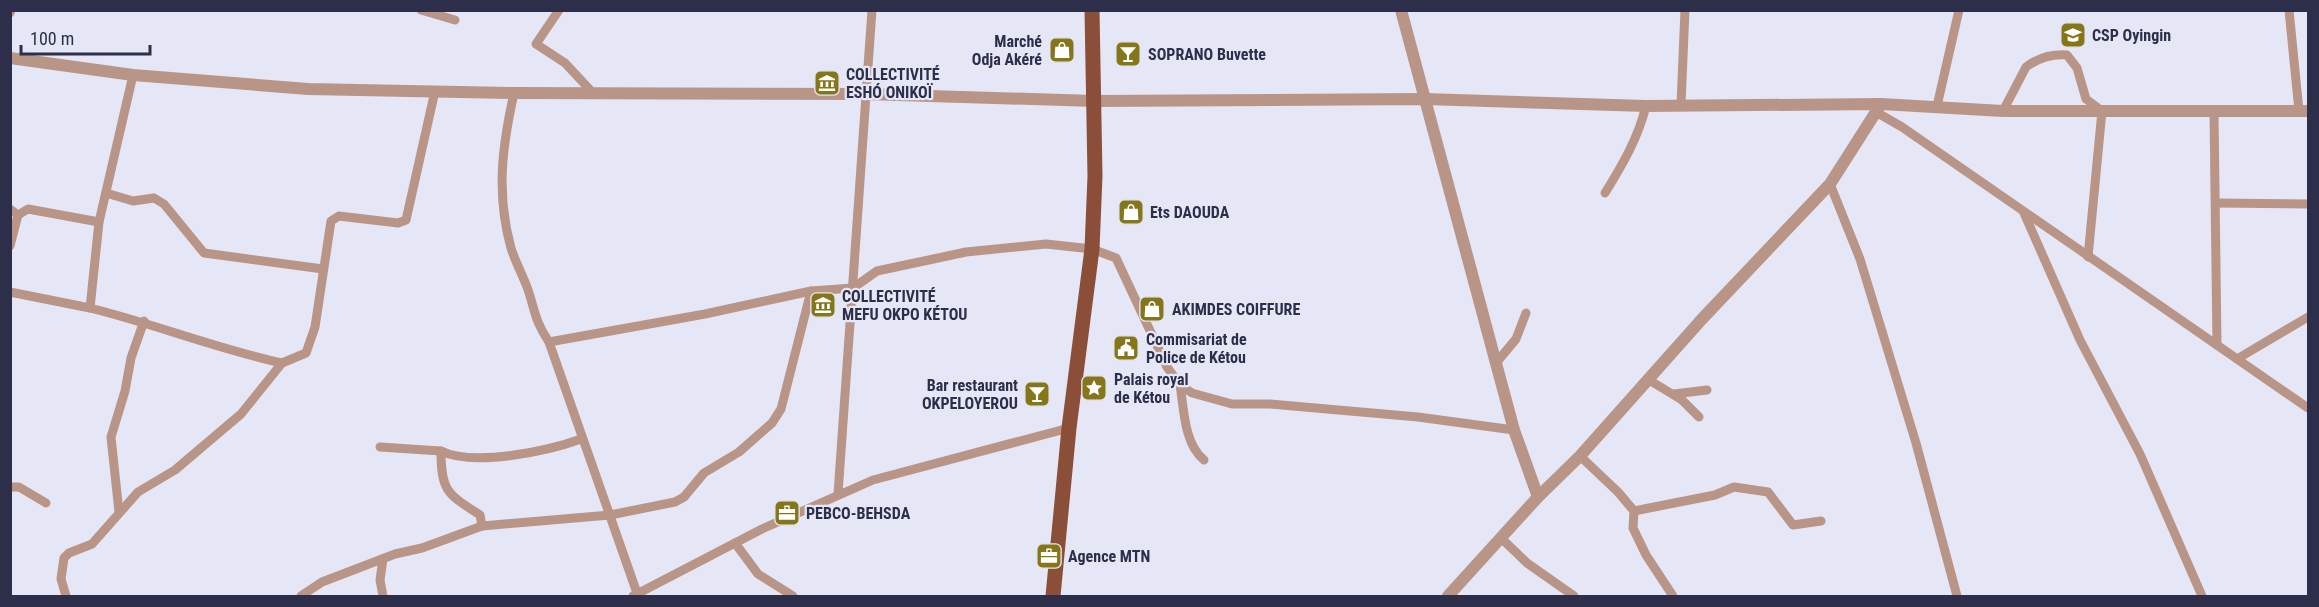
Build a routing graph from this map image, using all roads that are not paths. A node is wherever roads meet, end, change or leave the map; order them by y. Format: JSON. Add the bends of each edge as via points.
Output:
{"nodes":[{"id":1,"x":421,"y":10,"type":"edge"},
{"id":2,"x":559,"y":10,"type":"edge"},
{"id":3,"x":872,"y":10,"type":"edge"},
{"id":4,"x":1092,"y":10,"type":"edge"},
{"id":5,"x":1401,"y":10,"type":"edge"},
{"id":6,"x":1685,"y":10,"type":"edge"},
{"id":7,"x":1959,"y":10,"type":"edge"},
{"id":8,"x":2289,"y":10,"type":"edge"},
{"id":9,"x":455,"y":20,"type":"dead end"},
{"id":10,"x":10,"y":58,"type":"edge"},
{"id":11,"x":133,"y":75,"type":"junction"},
{"id":12,"x":435,"y":91,"type":"junction"},
{"id":13,"x":592,"y":92,"type":"junction"},
{"id":14,"x":514,"y":93,"type":"junction"},
{"id":15,"x":865,"y":94,"type":"junction"},
{"id":16,"x":1425,"y":99,"type":"junction"},
{"id":17,"x":1095,"y":101,"type":"junction"},
{"id":18,"x":1680,"y":104,"type":"junction"},
{"id":19,"x":1646,"y":106,"type":"junction"},
{"id":20,"x":1937,"y":106,"type":"junction"},
{"id":21,"x":1879,"y":108,"type":"junction"},
{"id":22,"x":2003,"y":111,"type":"junction"},
{"id":23,"x":2102,"y":111,"type":"junction"},
{"id":24,"x":2304,"y":111,"type":"edge"},
{"id":25,"x":2214,"y":112,"type":"junction"},
{"id":26,"x":1830,"y":184,"type":"junction"},
{"id":27,"x":106,"y":193,"type":"junction"},
{"id":28,"x":1605,"y":193,"type":"dead end"},
{"id":29,"x":2216,"y":203,"type":"junction"},
{"id":30,"x":2308,"y":204,"type":"edge"},
{"id":31,"x":2023,"y":211,"type":"junction"},
{"id":32,"x":14,"y":212,"type":"edge"},
{"id":33,"x":99,"y":222,"type":"junction"},
{"id":34,"x":10,"y":246,"type":"edge"},
{"id":35,"x":1092,"y":249,"type":"junction"},
{"id":36,"x":2088,"y":257,"type":"junction"},
{"id":37,"x":854,"y":268,"type":"junction"},
{"id":38,"x":323,"y":269,"type":"junction"},
{"id":39,"x":877,"y":272,"type":"junction"},
{"id":40,"x":853,"y":288,"type":"junction"},
{"id":41,"x":811,"y":291,"type":"junction"},
{"id":42,"x":10,"y":292,"type":"edge"},
{"id":43,"x":90,"y":308,"type":"junction"},
{"id":44,"x":1526,"y":313,"type":"dead end"},
{"id":45,"x":2308,"y":316,"type":"edge"},
{"id":46,"x":144,"y":321,"type":"junction"},
{"id":47,"x":549,"y":342,"type":"junction"},
{"id":48,"x":2217,"y":345,"type":"junction"},
{"id":49,"x":2237,"y":359,"type":"junction"},
{"id":50,"x":282,"y":363,"type":"junction"},
{"id":51,"x":1496,"y":363,"type":"junction"},
{"id":52,"x":1649,"y":380,"type":"junction"},
{"id":53,"x":1180,"y":385,"type":"junction"},
{"id":54,"x":1707,"y":390,"type":"dead end"},
{"id":55,"x":1672,"y":394,"type":"junction"},
{"id":56,"x":2308,"y":408,"type":"edge"},
{"id":57,"x":1699,"y":417,"type":"dead end"},
{"id":58,"x":1070,"y":428,"type":"junction"},
{"id":59,"x":1514,"y":430,"type":"junction"},
{"id":60,"x":581,"y":439,"type":"junction"},
{"id":61,"x":380,"y":447,"type":"dead end"},
{"id":62,"x":441,"y":452,"type":"junction"},
{"id":63,"x":1581,"y":456,"type":"junction"},
{"id":64,"x":1204,"y":460,"type":"dead end"},
{"id":65,"x":10,"y":487,"type":"edge"},
{"id":66,"x":838,"y":494,"type":"junction"},
{"id":67,"x":1538,"y":497,"type":"junction"},
{"id":68,"x":46,"y":503,"type":"dead end"},
{"id":69,"x":1634,"y":511,"type":"junction"},
{"id":70,"x":119,"y":512,"type":"junction"},
{"id":71,"x":610,"y":515,"type":"junction"},
{"id":72,"x":1821,"y":521,"type":"dead end"},
{"id":73,"x":482,"y":526,"type":"junction"},
{"id":74,"x":1500,"y":537,"type":"junction"},
{"id":75,"x":735,"y":543,"type":"junction"},
{"id":76,"x":383,"y":559,"type":"junction"},
{"id":77,"x":649,"y":592,"type":"edge"},
{"id":78,"x":635,"y":595,"type":"edge"},
{"id":79,"x":66,"y":597,"type":"edge"},
{"id":80,"x":301,"y":597,"type":"edge"},
{"id":81,"x":383,"y":597,"type":"edge"},
{"id":82,"x":793,"y":597,"type":"edge"},
{"id":83,"x":1053,"y":597,"type":"edge"},
{"id":84,"x":1448,"y":597,"type":"edge"},
{"id":85,"x":1574,"y":597,"type":"edge"},
{"id":86,"x":1673,"y":597,"type":"edge"},
{"id":87,"x":1957,"y":597,"type":"edge"},
{"id":88,"x":2202,"y":597,"type":"edge"}],
"edges":[{"from":1,"to":9,"type":"street"},
{"from":2,"to":13,"type":"street","via":[[536,44],[566,63]]},
{"from":3,"to":15,"type":"street"},
{"from":4,"to":17,"type":"main road"},
{"from":5,"to":16,"type":"street"},
{"from":6,"to":18,"type":"street"},
{"from":7,"to":20,"type":"street"},
{"from":8,"to":24,"type":"street"},
{"from":10,"to":11,"type":"street"},
{"from":11,"to":12,"type":"street","via":[[308,89]]},
{"from":11,"to":27,"type":"street"},
{"from":12,"to":14,"type":"street"},
{"from":12,"to":38,"type":"street","via":[[406,220],[398,223],[334,218]]},
{"from":13,"to":14,"type":"street"},
{"from":13,"to":15,"type":"street"},
{"from":14,"to":47,"type":"street","via":[[501,157],[506,220],[532,313]]},
{"from":15,"to":17,"type":"street"},
{"from":15,"to":37,"type":"street"},
{"from":16,"to":17,"type":"street"},
{"from":16,"to":19,"type":"street"},
{"from":16,"to":51,"type":"street"},
{"from":17,"to":35,"type":"main road"},
{"from":18,"to":19,"type":"street"},
{"from":18,"to":21,"type":"street"},
{"from":19,"to":28,"type":"street","via":[[1630,153]]},
{"from":20,"to":21,"type":"street"},
{"from":20,"to":22,"type":"street"},
{"from":21,"to":26,"type":"street"},
{"from":21,"to":31,"type":"street"},
{"from":22,"to":23,"type":"street"},
{"from":22,"to":23,"type":"street","via":[[2025,67],[2051,54],[2067,55],[2077,68],[2085,99]]},
{"from":23,"to":25,"type":"street"},
{"from":23,"to":36,"type":"street"},
{"from":24,"to":25,"type":"street"},
{"from":25,"to":29,"type":"street"},
{"from":26,"to":52,"type":"street"},
{"from":26,"to":87,"type":"street","via":[[1860,259],[1916,442]]},
{"from":27,"to":33,"type":"street"},
{"from":27,"to":38,"type":"street","via":[[133,201],[154,198],[165,204],[204,253]]},
{"from":29,"to":30,"type":"street"},
{"from":29,"to":48,"type":"street"},
{"from":31,"to":36,"type":"street"},
{"from":31,"to":88,"type":"street","via":[[2080,340],[2140,454]]},
{"from":32,"to":33,"type":"street","via":[[28,209]]},
{"from":32,"to":34,"type":"street"},
{"from":33,"to":43,"type":"street"},
{"from":35,"to":39,"type":"street","via":[[1046,244],[997,248]]},
{"from":35,"to":53,"type":"street","via":[[1116,258],[1143,321]]},
{"from":35,"to":58,"type":"main road"},
{"from":36,"to":48,"type":"street"},
{"from":37,"to":39,"type":"street"},
{"from":37,"to":40,"type":"street"},
{"from":38,"to":50,"type":"street","via":[[315,327],[306,353]]},
{"from":39,"to":40,"type":"street"},
{"from":40,"to":41,"type":"street"},
{"from":40,"to":66,"type":"street"},
{"from":41,"to":47,"type":"street"},
{"from":41,"to":71,"type":"street","via":[[789,382],[772,423],[729,460],[704,473],[684,497]]},
{"from":42,"to":43,"type":"street"},
{"from":43,"to":46,"type":"street"},
{"from":44,"to":51,"type":"street","via":[[1516,339]]},
{"from":45,"to":49,"type":"street"},
{"from":46,"to":50,"type":"street","via":[[241,354]]},
{"from":46,"to":70,"type":"street","via":[[111,437]]},
{"from":47,"to":60,"type":"street"},
{"from":48,"to":49,"type":"street"},
{"from":49,"to":56,"type":"street"},
{"from":50,"to":70,"type":"street","via":[[241,414],[175,470],[138,492]]},
{"from":51,"to":59,"type":"street"},
{"from":52,"to":55,"type":"street"},
{"from":52,"to":63,"type":"street"},
{"from":53,"to":59,"type":"street","via":[[1191,393],[1232,404],[1418,417]]},
{"from":53,"to":64,"type":"street","via":[[1188,433],[1198,456]]},
{"from":54,"to":55,"type":"street"},
{"from":55,"to":57,"type":"street"},
{"from":58,"to":66,"type":"street","via":[[873,480]]},
{"from":58,"to":83,"type":"main road"},
{"from":59,"to":67,"type":"street"},
{"from":60,"to":62,"type":"street","via":[[530,453],[456,457]]},
{"from":60,"to":71,"type":"street"},
{"from":61,"to":62,"type":"street"},
{"from":62,"to":73,"type":"street","via":[[445,488],[480,515]]},
{"from":63,"to":67,"type":"street"},
{"from":63,"to":69,"type":"street"},
{"from":65,"to":68,"type":"street","via":[[28,491]]},
{"from":66,"to":75,"type":"street"},
{"from":67,"to":74,"type":"street"},
{"from":69,"to":72,"type":"street","via":[[1715,495],[1734,487],[1768,492],[1793,525]]},
{"from":69,"to":86,"type":"street","via":[[1633,528]]},
{"from":70,"to":79,"type":"street","via":[[92,544],[64,558],[61,579]]},
{"from":71,"to":73,"type":"street"},
{"from":71,"to":78,"type":"street"},
{"from":73,"to":76,"type":"street"},
{"from":74,"to":84,"type":"street"},
{"from":74,"to":85,"type":"street","via":[[1527,563]]},
{"from":75,"to":77,"type":"street"},
{"from":75,"to":82,"type":"street","via":[[758,573]]},
{"from":76,"to":80,"type":"street","via":[[322,582]]},
{"from":76,"to":81,"type":"street"},
{"from":77,"to":78,"type":"street"}]}
